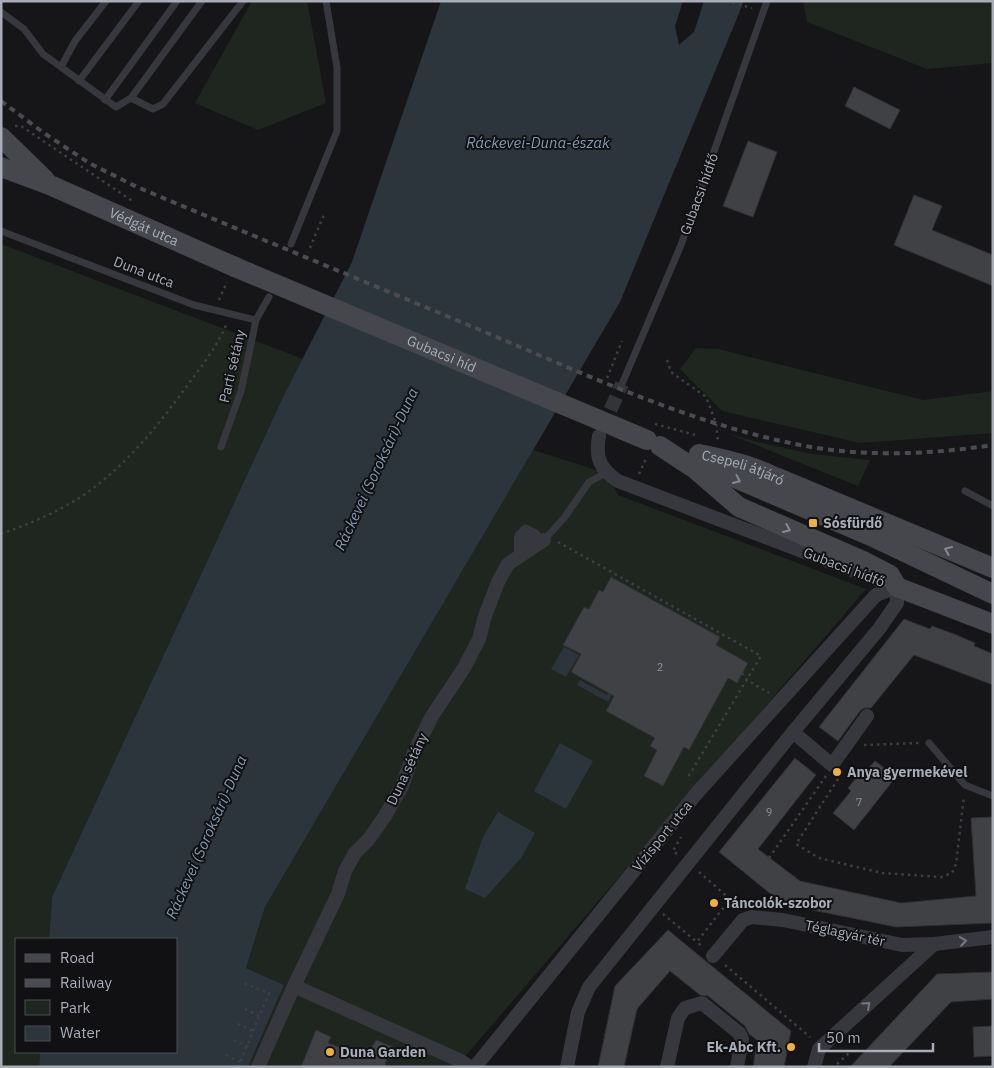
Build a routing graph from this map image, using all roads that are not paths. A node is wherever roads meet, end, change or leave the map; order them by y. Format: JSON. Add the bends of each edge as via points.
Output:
{"nodes":[{"id":1,"x":106,"y":1,"type":"edge"},
{"id":2,"x":139,"y":1,"type":"edge"},
{"id":3,"x":177,"y":1,"type":"edge"},
{"id":4,"x":202,"y":1,"type":"edge"},
{"id":5,"x":243,"y":1,"type":"edge"},
{"id":6,"x":326,"y":1,"type":"edge"},
{"id":7,"x":767,"y":1,"type":"edge"},
{"id":8,"x":1,"y":12,"type":"edge"},
{"id":9,"x":61,"y":67,"type":"junction"},
{"id":10,"x":79,"y":81,"type":"junction"},
{"id":11,"x":131,"y":98,"type":"junction"},
{"id":12,"x":105,"y":100,"type":"junction"},
{"id":13,"x":6,"y":132,"type":"edge"},
{"id":14,"x":1,"y":167,"type":"edge"},
{"id":15,"x":52,"y":186,"type":"junction"},
{"id":16,"x":1,"y":231,"type":"edge"},
{"id":17,"x":291,"y":244,"type":"dead end"},
{"id":18,"x":231,"y":273,"type":"joint"},
{"id":19,"x":269,"y":297,"type":"dead end"},
{"id":20,"x":256,"y":320,"type":"junction"},
{"id":21,"x":622,"y":384,"type":"tunnel mouth"},
{"id":22,"x":599,"y":436,"type":"tunnel mouth"},
{"id":23,"x":222,"y":447,"type":"dead end"},
{"id":24,"x":651,"y":448,"type":"junction"},
{"id":25,"x":606,"y":473,"type":"junction"},
{"id":26,"x":778,"y":478,"type":"junction"},
{"id":27,"x":965,"y":491,"type":"dead end"},
{"id":28,"x":993,"y":506,"type":"edge"},
{"id":29,"x":871,"y":536,"type":"junction"},
{"id":30,"x":542,"y":541,"type":"joint"},
{"id":31,"x":993,"y":568,"type":"edge"},
{"id":32,"x":897,"y":587,"type":"junction"},
{"id":33,"x":993,"y":594,"type":"edge"},
{"id":34,"x":860,"y":614,"type":"junction"},
{"id":35,"x":993,"y":624,"type":"edge"},
{"id":36,"x":879,"y":629,"type":"junction"},
{"id":37,"x":867,"y":716,"type":"dead end"},
{"id":38,"x":793,"y":732,"type":"junction"},
{"id":39,"x":928,"y":743,"type":"road end"},
{"id":40,"x":993,"y":796,"type":"edge"},
{"id":41,"x":993,"y":937,"type":"edge"},
{"id":42,"x":934,"y":944,"type":"junction"},
{"id":43,"x":714,"y":956,"type":"dead end"},
{"id":44,"x":294,"y":986,"type":"junction"},
{"id":45,"x":261,"y":1060,"type":"edge"},
{"id":46,"x":470,"y":1067,"type":"edge"},
{"id":47,"x":475,"y":1067,"type":"edge"},
{"id":48,"x":567,"y":1067,"type":"edge"},
{"id":49,"x":667,"y":1067,"type":"edge"},
{"id":50,"x":737,"y":1067,"type":"edge"},
{"id":51,"x":814,"y":1067,"type":"edge"}],
"edges":[{"from":1,"to":9,"type":"lane","via":[[75,41]]},
{"from":2,"to":10,"type":"lane"},
{"from":3,"to":12,"type":"lane"},
{"from":4,"to":11,"type":"lane"},
{"from":5,"to":11,"type":"lane","via":[[163,104],[153,109]]},
{"from":6,"to":17,"type":"lane","via":[[337,68],[336,131]]},
{"from":7,"to":21,"type":"lane","name":"Gubacsi hídfő","via":[[681,245]]},
{"from":8,"to":9,"type":"lane","via":[[24,29],[44,54]]},
{"from":9,"to":10,"type":"lane"},
{"from":10,"to":12,"type":"lane"},
{"from":11,"to":12,"type":"lane","via":[[116,108]]},
{"from":13,"to":15,"type":"main road","name":"Védgát utca"},
{"from":14,"to":15,"type":"main road","name":"Védgát utca"},
{"from":15,"to":18,"type":"main road","name":"Védgát utca"},
{"from":16,"to":20,"type":"lane","name":"Duna utca","via":[[194,305]]},
{"from":18,"to":24,"type":"main road","name":"Gubacsi híd","bridge":true},
{"from":19,"to":20,"type":"lane"},
{"from":20,"to":23,"type":"lane","name":"Parti sétány","via":[[241,391]]},
{"from":22,"to":25,"type":"street","via":[[596,449]]},
{"from":24,"to":26,"type":"main road","name":"Csepeli átjáró","via":[[729,460]]},
{"from":24,"to":29,"type":"main road","name":"Csepeli átjáró","one_way":true},
{"from":24,"to":32,"type":"main road","one_way":true,"via":[[695,469],[739,507],[863,560],[890,576]]},
{"from":25,"to":30,"type":"lane","via":[[588,482],[564,518]]},
{"from":25,"to":32,"type":"street","name":"Gubacsi hídfő","via":[[618,481]]},
{"from":26,"to":29,"type":"main road","name":"Csepeli átjáró"},
{"from":31,"to":26,"type":"main road","one_way":true},
{"from":27,"to":28,"type":"lane"},
{"from":29,"to":33,"type":"main road","name":"Csepeli átjáró"},
{"from":30,"to":44,"type":"street","name":"Duna sétány","via":[[526,532],[521,537],[521,554],[508,564],[498,582],[479,639],[432,716],[402,786],[385,816],[345,871],[338,894]]},
{"from":32,"to":34,"type":"street","name":"Vízisport utca","via":[[876,595]]},
{"from":32,"to":35,"type":"main road"},
{"from":32,"to":36,"type":"street","via":[[897,603]]},
{"from":34,"to":36,"type":"street"},
{"from":34,"to":47,"type":"street","name":"Vízisport utca","via":[[696,794]]},
{"from":36,"to":38,"type":"street"},
{"from":37,"to":38,"type":"street","via":[[832,765]]},
{"from":38,"to":48,"type":"street","via":[[693,868],[589,987],[578,1012]]},
{"from":39,"to":40,"type":"lane","via":[[966,785]]},
{"from":42,"to":41,"type":"street","name":"Téglagyár tér","one_way":true},
{"from":42,"to":43,"type":"street","name":"Téglagyár tér","via":[[902,945],[783,920],[752,917],[743,920]]},
{"from":51,"to":42,"type":"street","one_way":true,"via":[[819,1049]]},
{"from":44,"to":45,"type":"street","name":"Duna sétány"},
{"from":44,"to":46,"type":"street"},
{"from":49,"to":50,"type":"street","via":[[678,1018],[685,1008],[702,1003],[739,1033],[742,1039]]}]}
